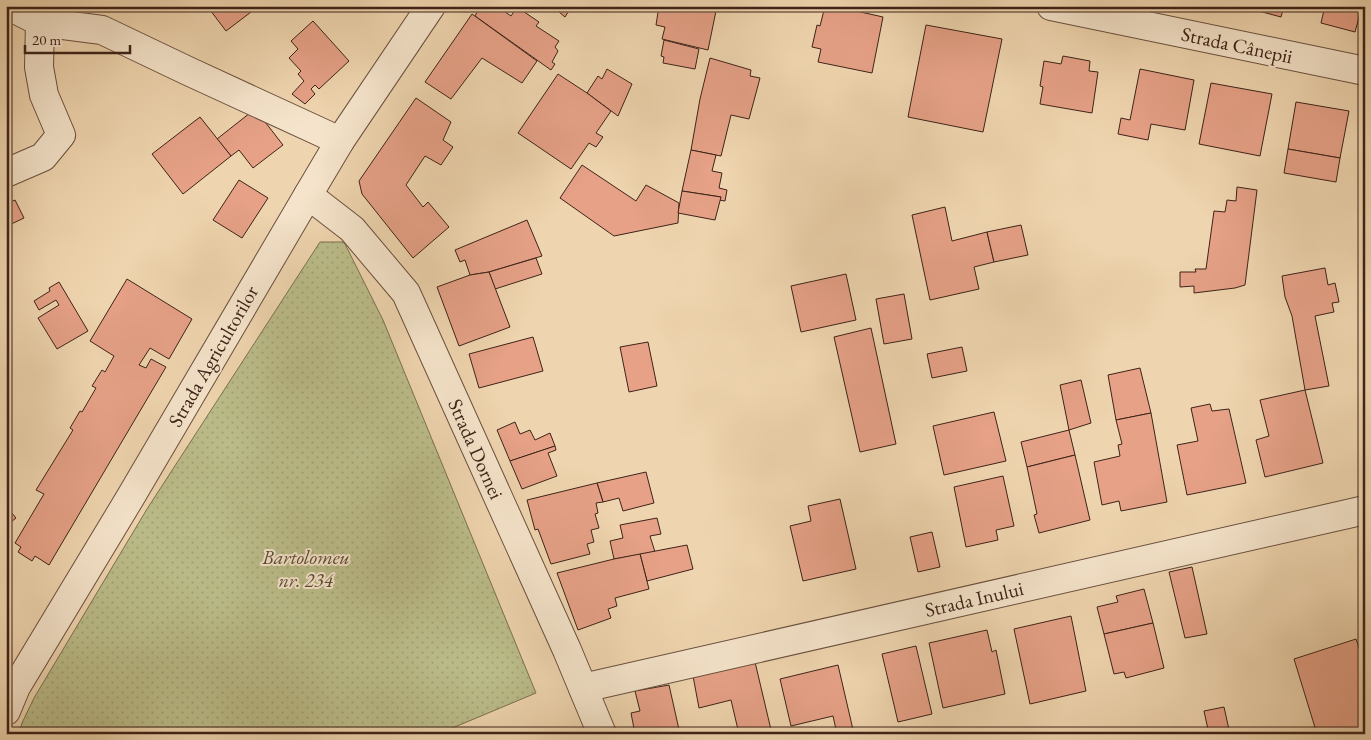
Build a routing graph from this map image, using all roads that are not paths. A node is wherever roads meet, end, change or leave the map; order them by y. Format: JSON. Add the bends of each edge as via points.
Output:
{"nodes":[{"id":1,"x":9,"y":6,"type":"edge"},
{"id":2,"x":431,"y":6,"type":"edge"},
{"id":3,"x":1051,"y":6,"type":"edge"},
{"id":4,"x":40,"y":22,"type":"junction"},
{"id":5,"x":1365,"y":71,"type":"edge"},
{"id":6,"x":340,"y":141,"type":"junction"},
{"id":7,"x":6,"y":173,"type":"edge"},
{"id":8,"x":308,"y":195,"type":"junction"},
{"id":9,"x":1365,"y":510,"type":"edge"},
{"id":10,"x":583,"y":688,"type":"junction"},
{"id":11,"x":6,"y":712,"type":"edge"},
{"id":12,"x":602,"y":734,"type":"edge"}],
"edges":[{"from":1,"to":4,"type":"street"},
{"from":2,"to":6,"type":"street","name":"Strada Agricultorilor"},
{"from":3,"to":5,"type":"street","name":"Strada Cânepii"},
{"from":4,"to":6,"type":"street","via":[[102,30]]},
{"from":4,"to":7,"type":"street","via":[[39,67],[44,95],[61,135],[43,157]]},
{"from":6,"to":8,"type":"street","name":"Strada Agricultorilor"},
{"from":8,"to":10,"type":"street","name":"Strada Dornei","via":[[352,229],[406,293]]},
{"from":8,"to":11,"type":"street","name":"Strada Agricultorilor","via":[[16,688]]},
{"from":9,"to":10,"type":"street","name":"Strada Inului"},
{"from":10,"to":12,"type":"street","name":"Strada Dornei"}]}
